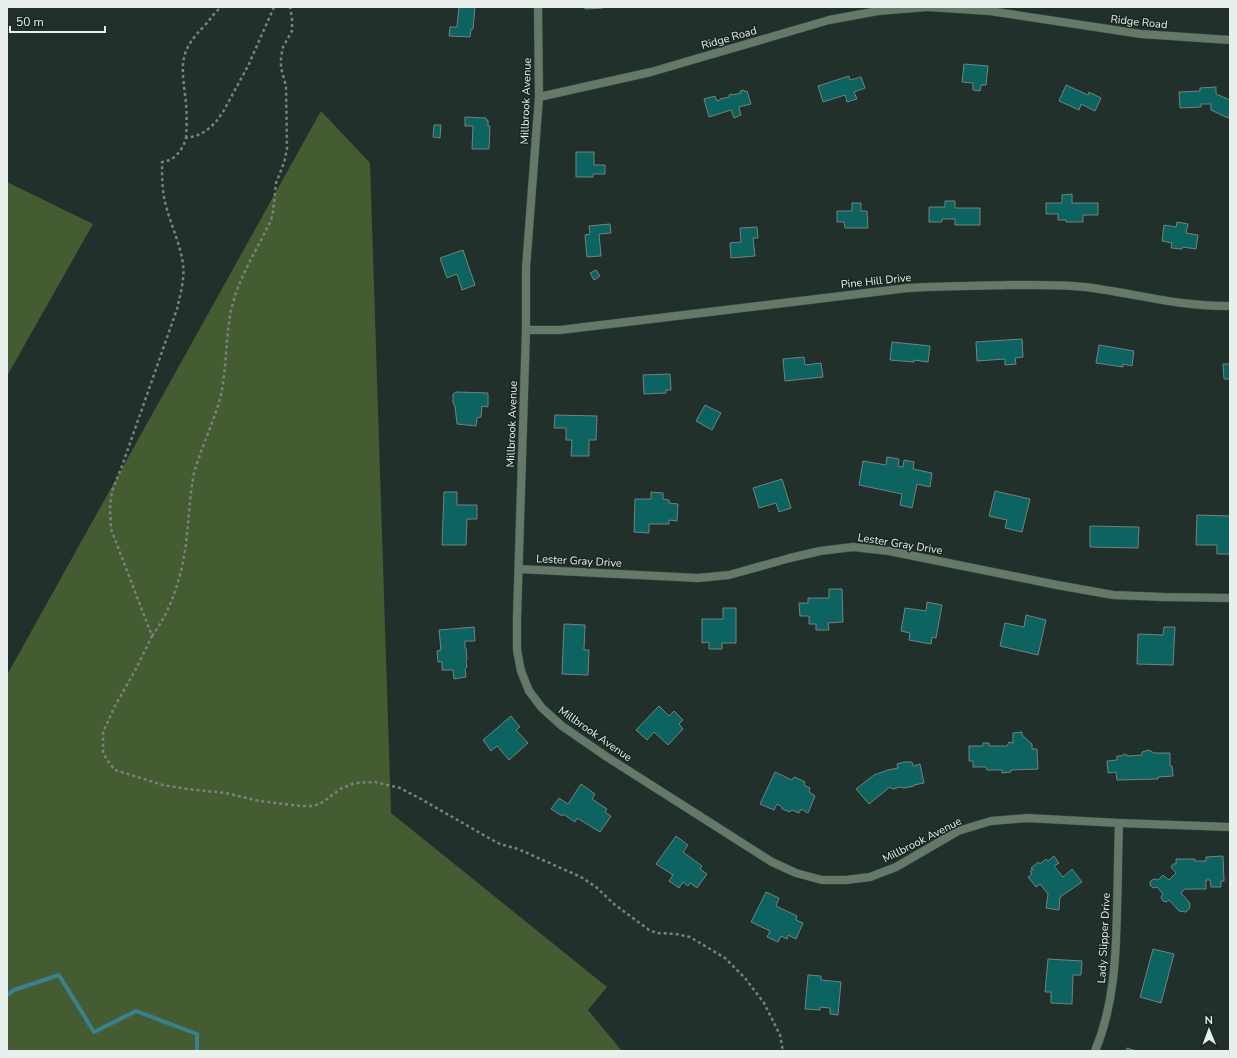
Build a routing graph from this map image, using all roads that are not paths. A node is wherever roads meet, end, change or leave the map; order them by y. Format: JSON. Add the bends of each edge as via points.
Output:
{"nodes":[{"id":1,"x":538,"y":7,"type":"edge"},
{"id":2,"x":927,"y":7,"type":"edge"},
{"id":3,"x":990,"y":9,"type":"edge"},
{"id":4,"x":1230,"y":40,"type":"edge"},
{"id":5,"x":539,"y":97,"type":"junction"},
{"id":6,"x":1230,"y":306,"type":"edge"},
{"id":7,"x":526,"y":330,"type":"junction"},
{"id":8,"x":519,"y":569,"type":"junction"},
{"id":9,"x":1230,"y":598,"type":"edge"},
{"id":10,"x":1119,"y":823,"type":"junction"},
{"id":11,"x":1230,"y":826,"type":"edge"},
{"id":12,"x":1095,"y":1051,"type":"edge"}],
"edges":[{"from":1,"to":5,"type":"street","name":"Millbrook Avenue"},
{"from":2,"to":3,"type":"street","name":"Ridge Road"},
{"from":2,"to":5,"type":"street","name":"Ridge Road","via":[[878,11],[829,20],[651,72]]},
{"from":3,"to":4,"type":"street","name":"Ridge Road","via":[[1100,29]]},
{"from":5,"to":7,"type":"street","name":"Millbrook Avenue","via":[[526,268]]},
{"from":6,"to":7,"type":"street","name":"Pine Hill Drive","via":[[1177,303],[1086,287],[949,286],[908,288],[560,330]]},
{"from":7,"to":8,"type":"street","name":"Millbrook Avenue"},
{"from":8,"to":9,"type":"street","name":"Lester Gray Drive","via":[[698,578],[729,575],[820,551],[853,547],[890,551],[1113,595]]},
{"from":8,"to":10,"type":"street","name":"Millbrook Avenue","via":[[517,617],[521,671],[529,691],[542,708],[562,726],[607,757],[772,862],[796,873],[822,880],[870,877],[896,867],[958,831],[991,821],[1027,818]]},
{"from":10,"to":11,"type":"street","name":"Millbrook Avenue"},
{"from":10,"to":12,"type":"street","name":"Lady Slipper Drive","via":[[1113,982],[1101,1038]]}]}
